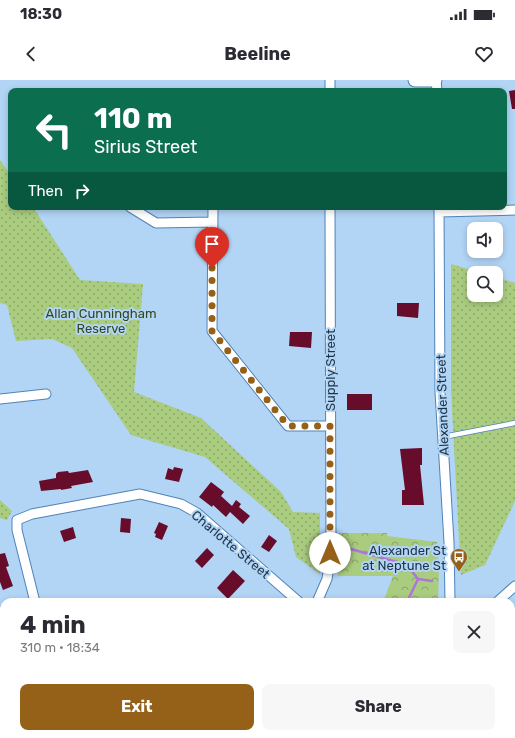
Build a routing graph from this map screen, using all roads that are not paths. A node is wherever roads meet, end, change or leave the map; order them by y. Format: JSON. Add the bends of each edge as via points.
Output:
{"nodes":[{"id":1,"x":415,"y":80,"type":"edge"},
{"id":2,"x":436,"y":80,"type":"edge"},
{"id":3,"x":135,"y":210,"type":"edge"},
{"id":4,"x":213,"y":210,"type":"edge"},
{"id":5,"x":330,"y":210,"type":"edge"},
{"id":6,"x":439,"y":210,"type":"edge"},
{"id":7,"x":212,"y":222,"type":"junction"},
{"id":8,"x":46,"y":394,"type":"dead end"},
{"id":9,"x":0,"y":399,"type":"edge"},
{"id":10,"x":515,"y":423,"type":"edge"},
{"id":11,"x":330,"y":426,"type":"junction"},
{"id":12,"x":443,"y":437,"type":"junction"},
{"id":13,"x":515,"y":586,"type":"edge"},
{"id":14,"x":34,"y":598,"type":"edge"},
{"id":15,"x":293,"y":598,"type":"edge"},
{"id":16,"x":319,"y":598,"type":"edge"},
{"id":17,"x":450,"y":598,"type":"edge"},
{"id":18,"x":502,"y":598,"type":"edge"}],
"edges":[{"from":1,"to":2,"type":"street"},
{"from":3,"to":7,"type":"street","via":[[156,223]]},
{"from":4,"to":7,"type":"street"},
{"from":5,"to":11,"type":"street","name":"Supply Street"},
{"from":6,"to":12,"type":"street","name":"Alexander Street","via":[[440,392]]},
{"from":7,"to":11,"type":"street","via":[[212,331],[288,426]]},
{"from":8,"to":9,"type":"street"},
{"from":10,"to":12,"type":"lane"},
{"from":11,"to":16,"type":"street","name":"Supply Street","via":[[331,552],[327,579]]},
{"from":12,"to":17,"type":"street","name":"Alexander Street"},
{"from":13,"to":18,"type":"street"},
{"from":14,"to":15,"type":"street","name":"Charlotte Street","via":[[17,530],[17,520],[32,514],[140,494],[181,504],[197,513]]}]}
